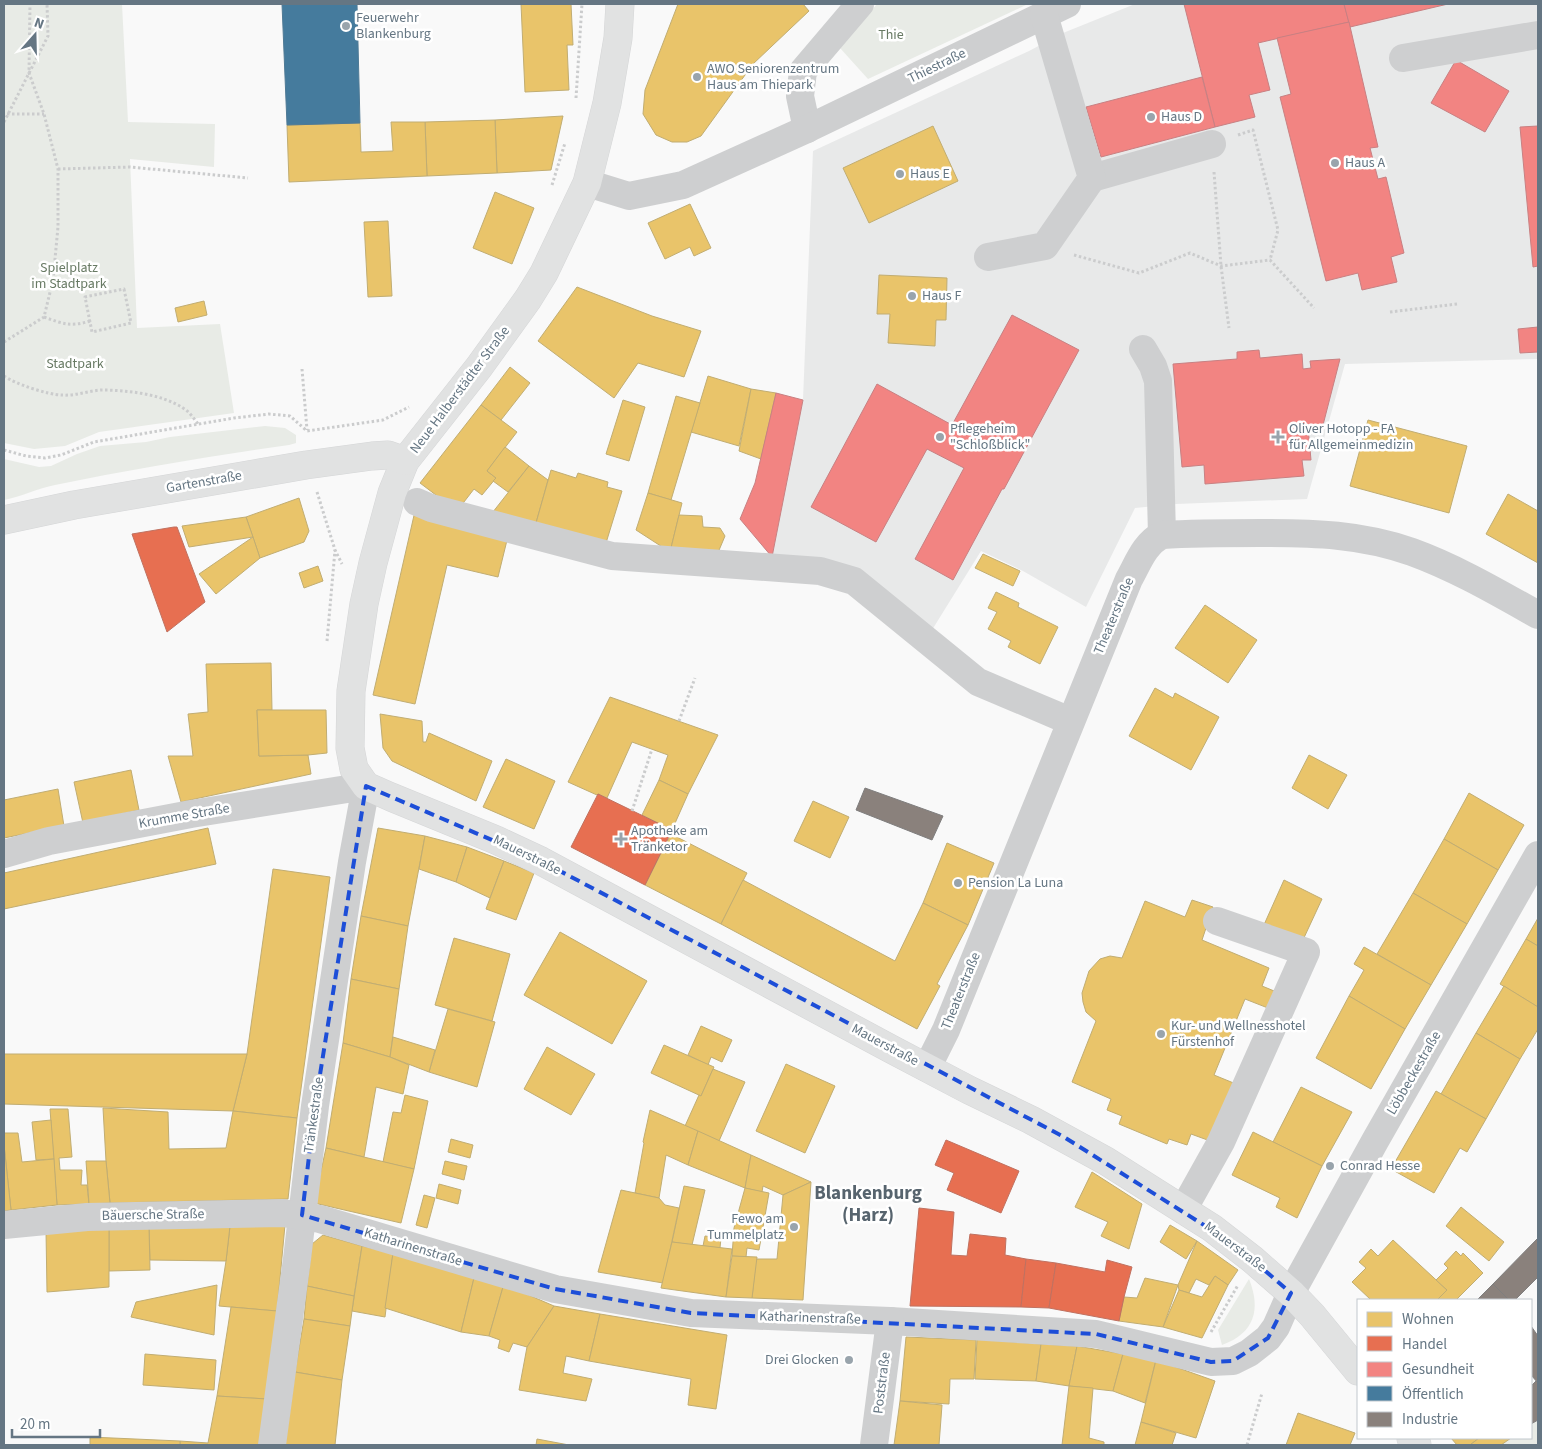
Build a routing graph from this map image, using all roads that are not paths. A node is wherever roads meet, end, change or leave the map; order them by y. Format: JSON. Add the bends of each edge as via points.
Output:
{"nodes":[{"id":1,"x":620,"y":4,"type":"edge"},
{"id":2,"x":860,"y":4,"type":"edge"},
{"id":3,"x":1055,"y":9,"type":"edge"},
{"id":4,"x":1538,"y":35,"type":"edge"},
{"id":5,"x":1404,"y":58,"type":"dead end"},
{"id":6,"x":807,"y":129,"type":"junction"},
{"id":7,"x":1212,"y":144,"type":"road end"},
{"id":8,"x":1092,"y":178,"type":"junction"},
{"id":9,"x":587,"y":183,"type":"junction"},
{"id":10,"x":988,"y":257,"type":"dead end"},
{"id":11,"x":1142,"y":349,"type":"dead end"},
{"id":12,"x":405,"y":461,"type":"junction"},
{"id":13,"x":417,"y":502,"type":"dead end"},
{"id":14,"x":4,"y":520,"type":"edge"},
{"id":15,"x":1162,"y":535,"type":"junction"},
{"id":16,"x":1538,"y":615,"type":"edge"},
{"id":17,"x":1070,"y":721,"type":"junction"},
{"id":18,"x":366,"y":786,"type":"junction"},
{"id":19,"x":4,"y":854,"type":"edge"},
{"id":20,"x":1538,"y":854,"type":"edge"},
{"id":21,"x":1216,"y":921,"type":"dead end"},
{"id":22,"x":927,"y":1068,"type":"junction"},
{"id":23,"x":1183,"y":1210,"type":"junction"},
{"id":24,"x":302,"y":1215,"type":"junction"},
{"id":25,"x":4,"y":1226,"type":"edge"},
{"id":26,"x":1291,"y":1292,"type":"junction"},
{"id":27,"x":890,"y":1321,"type":"junction"},
{"id":28,"x":1357,"y":1370,"type":"edge"},
{"id":29,"x":272,"y":1445,"type":"edge"},
{"id":30,"x":874,"y":1445,"type":"edge"}],
"edges":[{"from":1,"to":9,"type":"main road","name":"Neue Halberstädter Straße","via":[[607,103]]},
{"from":2,"to":6,"type":"street","via":[[803,71],[800,96]]},
{"from":3,"to":6,"type":"street","name":"Thiestraße"},
{"from":3,"to":8,"type":"street"},
{"from":4,"to":5,"type":"street"},
{"from":6,"to":9,"type":"street","name":"Thiestraße","via":[[683,185],[629,196]]},
{"from":7,"to":8,"type":"street"},
{"from":8,"to":10,"type":"street","via":[[1045,246]]},
{"from":9,"to":12,"type":"main road","name":"Neue Halberstädter Straße","via":[[528,299]]},
{"from":11,"to":15,"type":"street","via":[[1158,381]]},
{"from":12,"to":14,"type":"main road","name":"Gartenstraße","via":[[388,455],[306,465],[99,500]]},
{"from":12,"to":18,"type":"main road","name":"Neue Halberstädter Straße","via":[[392,493],[373,563],[362,612],[351,691],[350,748],[354,769]]},
{"from":13,"to":17,"type":"street","via":[[612,556],[820,572],[854,581],[978,682]]},
{"from":15,"to":16,"type":"street","via":[[1300,533],[1350,536],[1437,562]]},
{"from":15,"to":17,"type":"street","name":"Theaterstraße","via":[[1153,539],[1146,548],[1129,579]]},
{"from":17,"to":22,"type":"street","name":"Theaterstraße","via":[[946,1030]]},
{"from":18,"to":19,"type":"street","name":"Krumme Straße","via":[[191,814],[49,841]]},
{"from":18,"to":22,"type":"main road","name":"Mauerstraße","via":[[541,860]]},
{"from":18,"to":24,"type":"street","name":"Tränkestraße","via":[[318,1086]]},
{"from":20,"to":26,"type":"street","name":"Löbbeckestraße"},
{"from":21,"to":23,"type":"street","via":[[1306,952],[1221,1142]]},
{"from":22,"to":23,"type":"main road","name":"Mauerstraße","via":[[1064,1137]]},
{"from":23,"to":26,"type":"main road","name":"Mauerstraße","via":[[1212,1228]]},
{"from":24,"to":25,"type":"street","name":"Bäuersche Straße","via":[[283,1212],[87,1217]]},
{"from":24,"to":27,"type":"street","name":"Katharinenstraße","via":[[568,1292],[691,1313]]},
{"from":24,"to":29,"type":"street","name":"Tränkestraße"},
{"from":26,"to":27,"type":"street","name":"Katharinenstraße","via":[[1268,1338],[1233,1361],[1210,1362],[1096,1334]]},
{"from":26,"to":28,"type":"main road","name":"Mauerstraße"},
{"from":27,"to":30,"type":"street","name":"Poststraße"}]}
